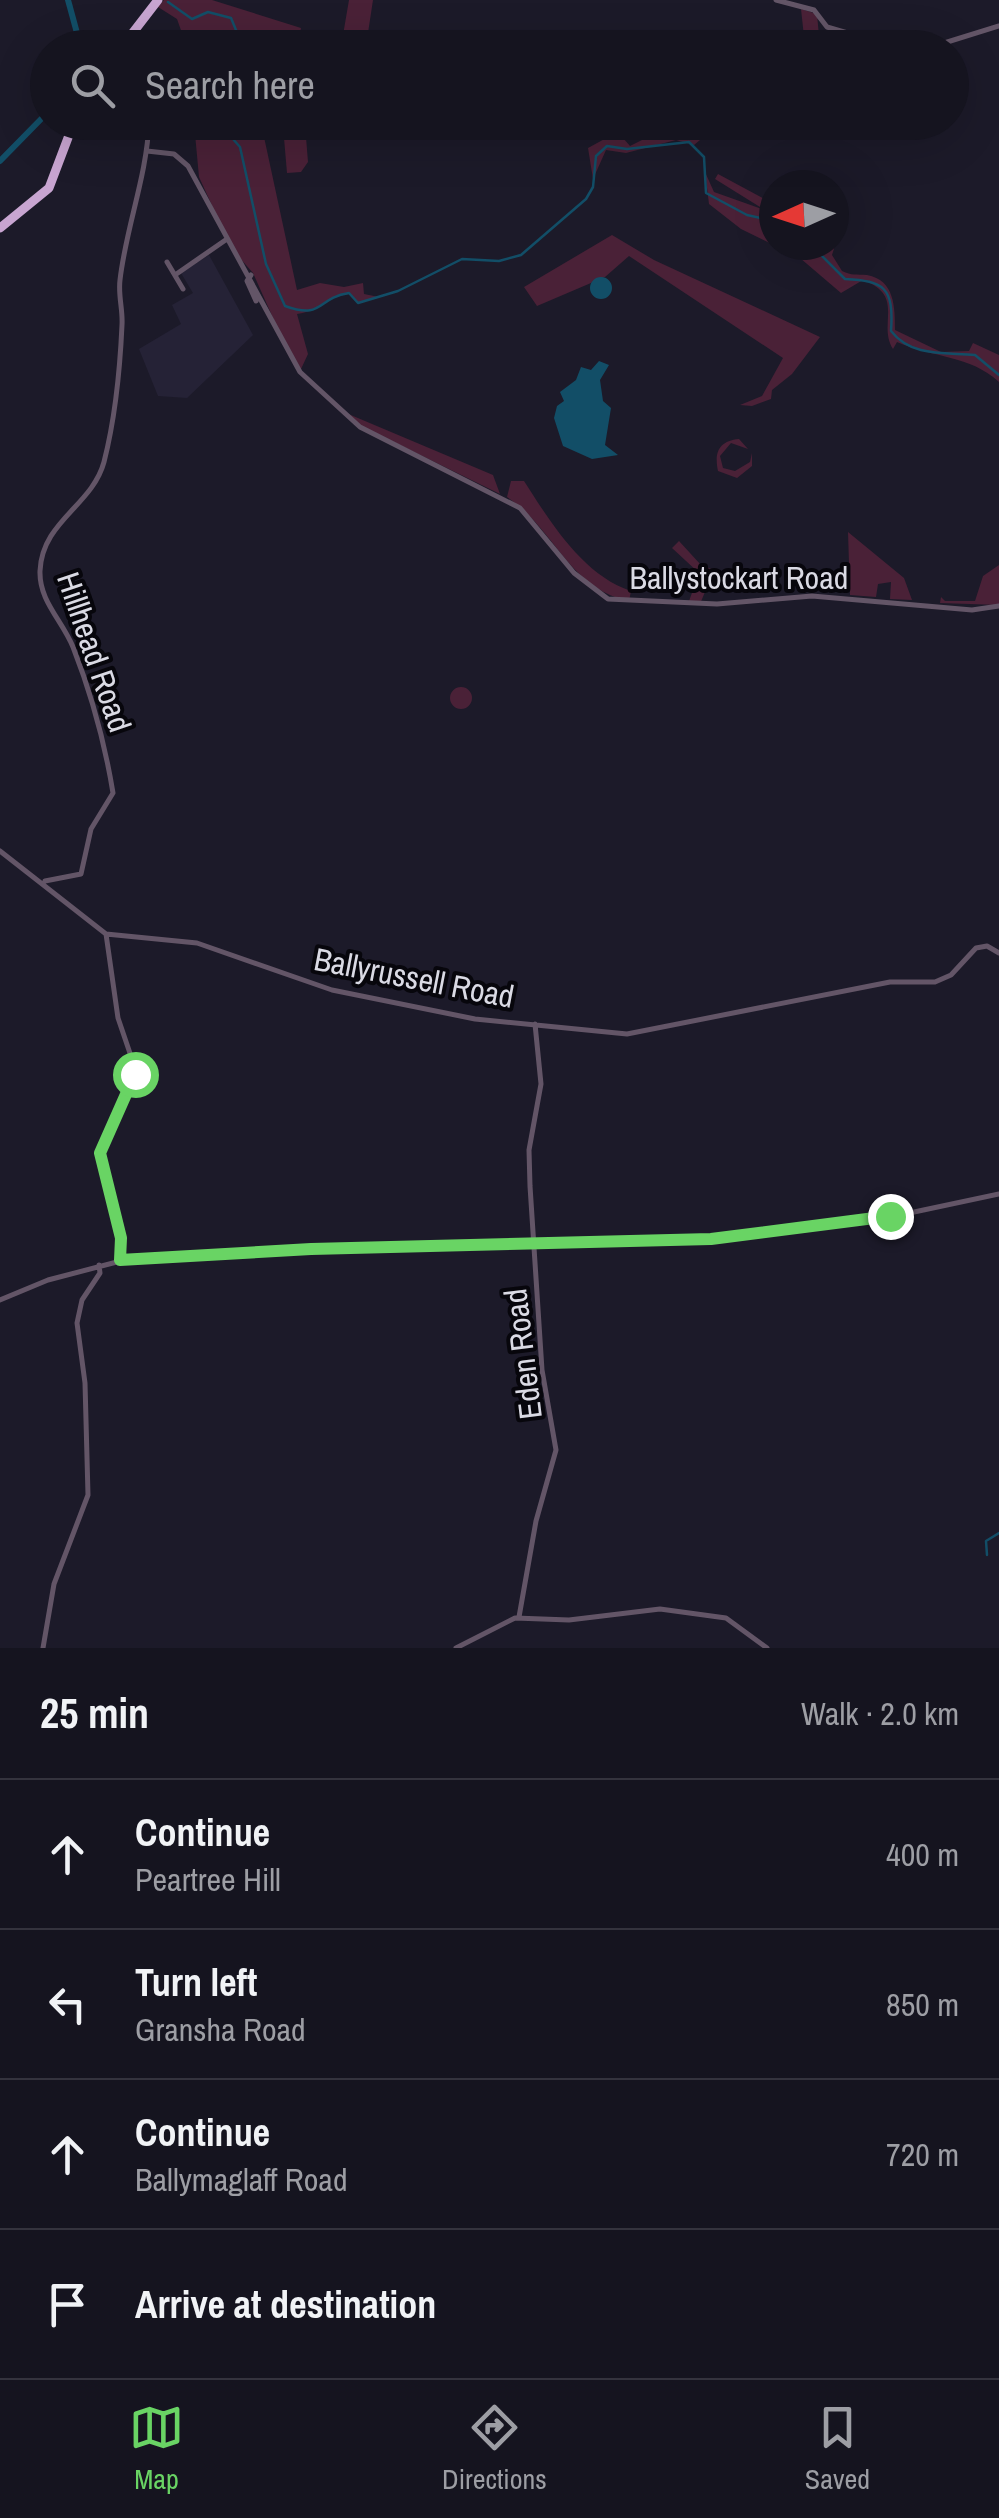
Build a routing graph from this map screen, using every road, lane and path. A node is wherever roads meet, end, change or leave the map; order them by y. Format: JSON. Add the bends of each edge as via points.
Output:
{"nodes":[{"id":1,"x":158,"y":0,"type":"edge"},
{"id":2,"x":776,"y":0,"type":"edge"},
{"id":3,"x":999,"y":26,"type":"edge"},
{"id":4,"x":136,"y":30,"type":"edge"},
{"id":5,"x":833,"y":30,"type":"edge"},
{"id":6,"x":969,"y":35,"type":"edge"},
{"id":7,"x":67,"y":140,"type":"edge"},
{"id":8,"x":148,"y":140,"type":"edge"},
{"id":9,"x":147,"y":151,"type":"junction"},
{"id":10,"x":0,"y":228,"type":"edge"},
{"id":11,"x":228,"y":239,"type":"junction"},
{"id":12,"x":167,"y":262,"type":"dead end"},
{"id":13,"x":175,"y":275,"type":"junction"},
{"id":14,"x":250,"y":275,"type":"junction"},
{"id":15,"x":184,"y":288,"type":"dead end"},
{"id":16,"x":256,"y":301,"type":"dead end"},
{"id":17,"x":999,"y":606,"type":"edge"},
{"id":18,"x":0,"y":851,"type":"edge"},
{"id":19,"x":44,"y":882,"type":"junction"},
{"id":20,"x":106,"y":934,"type":"junction"},
{"id":21,"x":999,"y":953,"type":"edge"},
{"id":22,"x":535,"y":1024,"type":"junction"},
{"id":23,"x":999,"y":1194,"type":"edge"},
{"id":24,"x":536,"y":1245,"type":"junction"},
{"id":25,"x":120,"y":1260,"type":"junction"},
{"id":26,"x":100,"y":1265,"type":"junction"},
{"id":27,"x":0,"y":1300,"type":"edge"},
{"id":28,"x":519,"y":1618,"type":"junction"},
{"id":29,"x":43,"y":1648,"type":"edge"},
{"id":30,"x":456,"y":1648,"type":"edge"},
{"id":31,"x":767,"y":1648,"type":"edge"}],
"edges":[{"from":1,"to":4,"type":"highway"},
{"from":2,"to":5,"type":"street","via":[[814,10]]},
{"from":3,"to":6,"type":"street"},
{"from":7,"to":10,"type":"highway","via":[[49,188]]},
{"from":8,"to":9,"type":"street","name":"Hillhead Road"},
{"from":9,"to":11,"type":"street","name":"Ballystockart Road","via":[[183,160]]},
{"from":9,"to":19,"type":"street","name":"Hillhead Road","via":[[120,274],[123,324],[103,463],[90,492],[58,522],[40,571],[42,590],[73,648],[95,712],[113,793],[90,830],[81,874]]},
{"from":11,"to":13,"type":"street"},
{"from":11,"to":14,"type":"street","name":"Ballystockart Road"},
{"from":12,"to":13,"type":"street"},
{"from":13,"to":15,"type":"street"},
{"from":14,"to":16,"type":"street","via":[[246,282]]},
{"from":14,"to":17,"type":"street","name":"Ballystockart Road","via":[[292,362],[352,421],[511,502],[574,574],[608,599],[717,604],[812,596],[972,610]]},
{"from":18,"to":19,"type":"street"},
{"from":19,"to":20,"type":"street"},
{"from":20,"to":22,"type":"street","name":"Ballyrussell Road","via":[[197,943],[332,990],[474,1019]]},
{"from":20,"to":25,"type":"street","via":[[118,1018],[135,1068],[100,1153],[121,1238]]},
{"from":21,"to":22,"type":"street","name":"Ballyrussell Road","via":[[976,948],[935,982],[863,986],[657,1031]]},
{"from":22,"to":24,"type":"street","name":"Eden Road","via":[[541,1084],[529,1164]]},
{"from":23,"to":24,"type":"street","via":[[723,1238]]},
{"from":24,"to":25,"type":"street"},
{"from":24,"to":28,"type":"street","name":"Eden Road","via":[[539,1337],[556,1450]]},
{"from":25,"to":26,"type":"street"},
{"from":26,"to":27,"type":"street"},
{"from":26,"to":29,"type":"street","via":[[77,1323],[88,1495],[54,1584]]},
{"from":28,"to":30,"type":"street"},
{"from":28,"to":31,"type":"street","via":[[569,1620],[660,1609],[726,1618]]}]}
